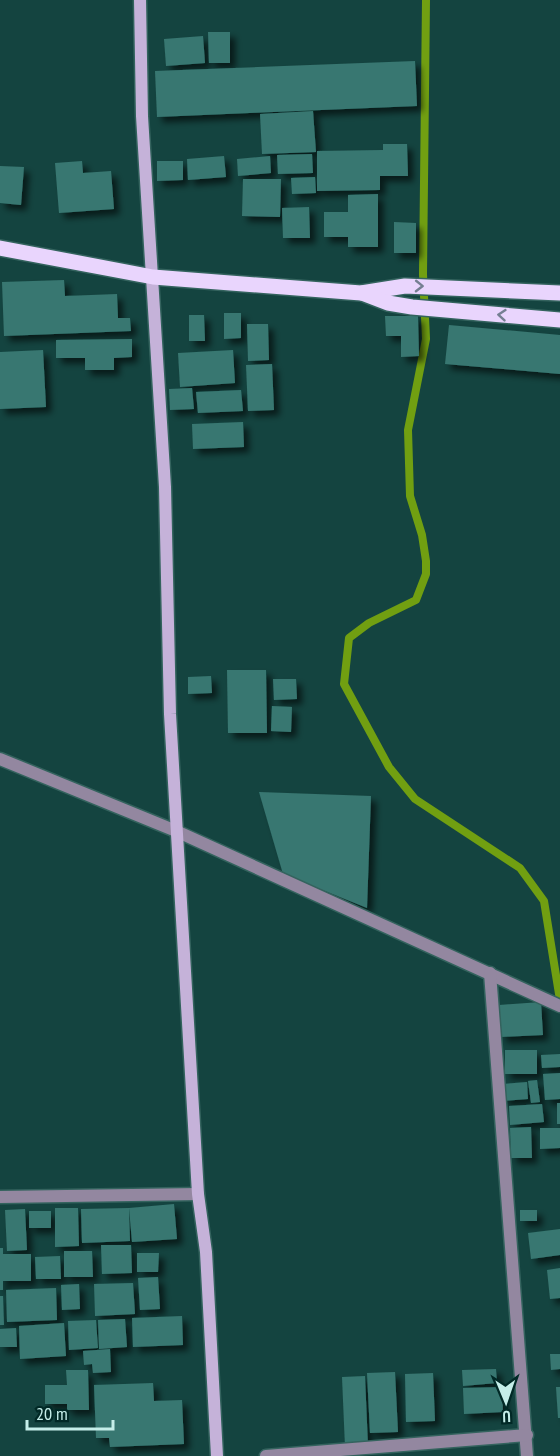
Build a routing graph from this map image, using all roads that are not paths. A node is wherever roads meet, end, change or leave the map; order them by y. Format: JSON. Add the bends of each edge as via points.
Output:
{"nodes":[{"id":1,"x":140,"y":0,"type":"edge"},
{"id":2,"x":0,"y":249,"type":"edge"},
{"id":3,"x":153,"y":277,"type":"junction"},
{"id":4,"x":361,"y":293,"type":"junction"},
{"id":5,"x":560,"y":293,"type":"edge"},
{"id":6,"x":560,"y":320,"type":"edge"},
{"id":7,"x":0,"y":759,"type":"edge"},
{"id":8,"x":176,"y":831,"type":"junction"},
{"id":9,"x":490,"y":973,"type":"junction"},
{"id":10,"x":560,"y":1006,"type":"edge"},
{"id":11,"x":198,"y":1194,"type":"junction"},
{"id":12,"x":0,"y":1197,"type":"edge"},
{"id":13,"x":527,"y":1435,"type":"junction"},
{"id":14,"x":217,"y":1456,"type":"edge"},
{"id":15,"x":267,"y":1456,"type":"edge"},
{"id":16,"x":527,"y":1456,"type":"edge"}],
"edges":[{"from":1,"to":3,"type":"street","via":[[142,116]]},
{"from":2,"to":3,"type":"main road"},
{"from":3,"to":4,"type":"main road"},
{"from":3,"to":8,"type":"street","via":[[165,487]]},
{"from":4,"to":5,"type":"main road","one_way":true,"via":[[405,286]]},
{"from":6,"to":4,"type":"main road","one_way":true,"via":[[412,307]]},
{"from":7,"to":8,"type":"street"},
{"from":8,"to":9,"type":"street"},
{"from":8,"to":11,"type":"street"},
{"from":9,"to":10,"type":"street"},
{"from":9,"to":13,"type":"street"},
{"from":11,"to":12,"type":"street"},
{"from":11,"to":14,"type":"street","via":[[207,1252]]},
{"from":13,"to":15,"type":"street"},
{"from":13,"to":16,"type":"street"}]}
